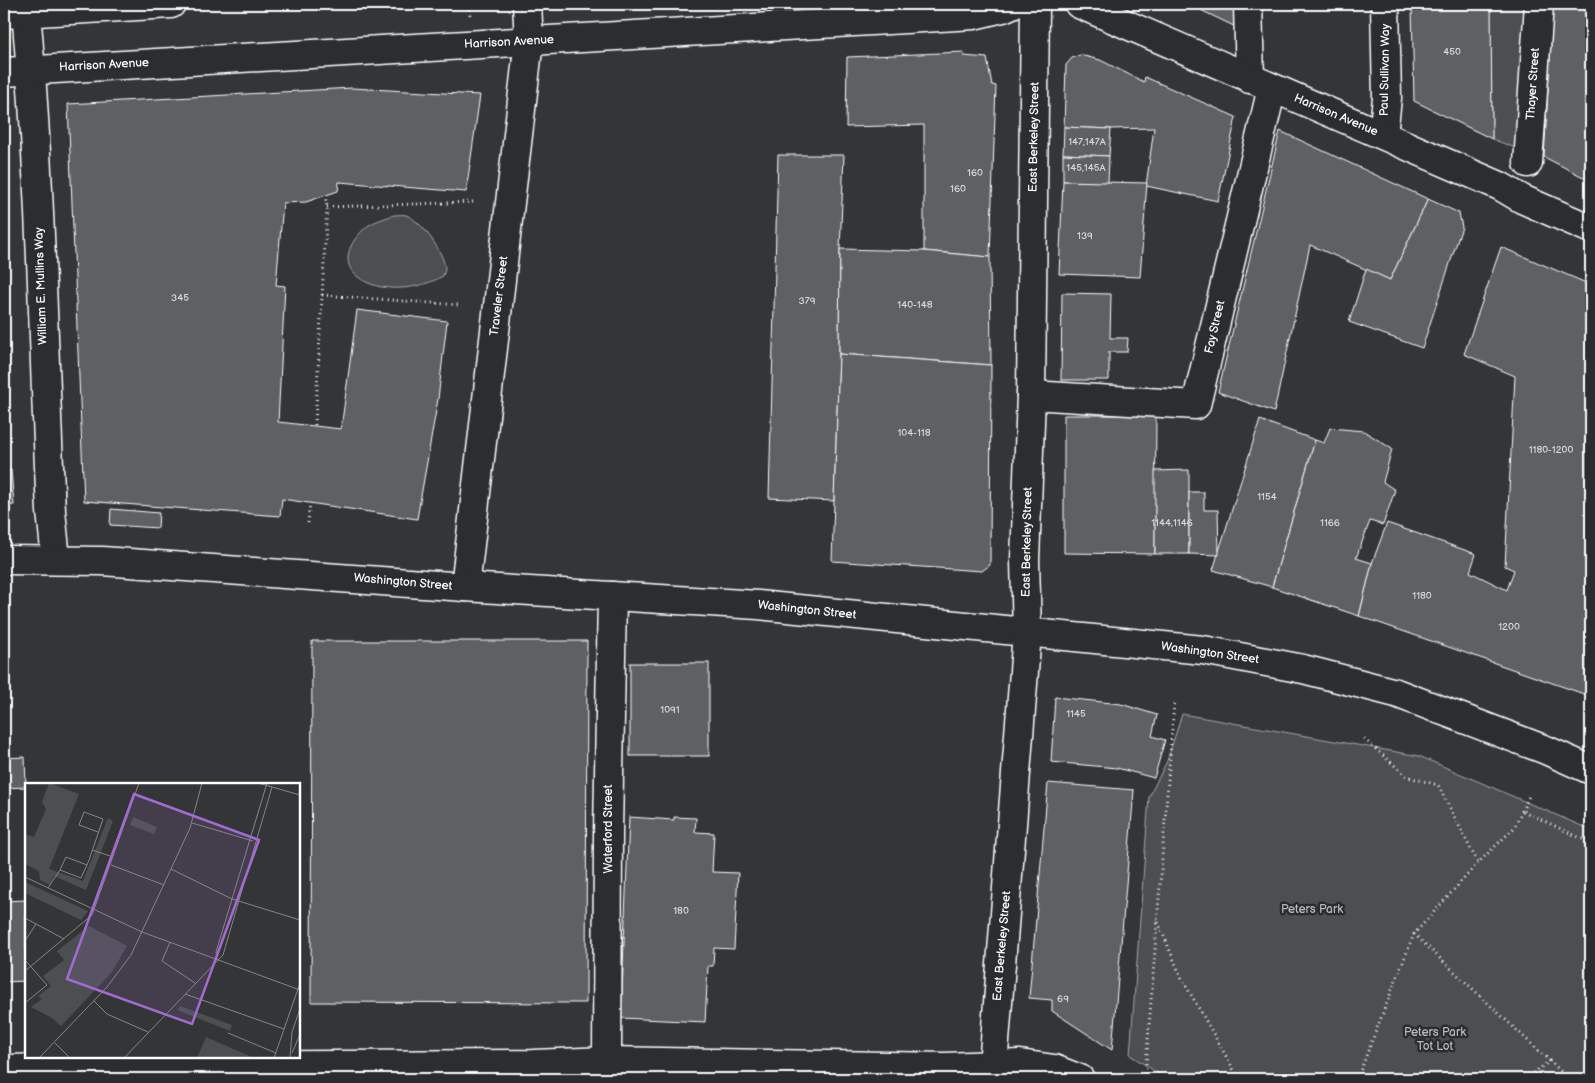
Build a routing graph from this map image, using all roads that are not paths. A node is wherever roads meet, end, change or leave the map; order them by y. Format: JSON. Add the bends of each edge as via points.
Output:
{"nodes":[{"id":1,"x":171,"y":4,"type":"edge"},
{"id":2,"x":527,"y":4,"type":"edge"},
{"id":3,"x":1012,"y":4,"type":"edge"},
{"id":4,"x":1035,"y":4,"type":"edge"},
{"id":5,"x":1079,"y":4,"type":"edge"},
{"id":6,"x":1248,"y":4,"type":"edge"},
{"id":7,"x":1385,"y":4,"type":"edge"},
{"id":8,"x":1538,"y":4,"type":"edge"},
{"id":9,"x":15,"y":13,"type":"edge"},
{"id":10,"x":529,"y":41,"type":"junction"},
{"id":11,"x":31,"y":70,"type":"junction"},
{"id":12,"x":4,"y":72,"type":"edge"},
{"id":13,"x":1261,"y":84,"type":"junction"},
{"id":14,"x":1383,"y":135,"type":"junction"},
{"id":15,"x":1528,"y":164,"type":"dead end"},
{"id":16,"x":1591,"y":229,"type":"edge"},
{"id":17,"x":1031,"y":395,"type":"junction"},
{"id":18,"x":56,"y":559,"type":"junction"},
{"id":19,"x":4,"y":560,"type":"edge"},
{"id":20,"x":465,"y":587,"type":"junction"},
{"id":21,"x":612,"y":596,"type":"junction"},
{"id":22,"x":1027,"y":633,"type":"junction"},
{"id":23,"x":1591,"y":770,"type":"edge"},
{"id":24,"x":607,"y":1061,"type":"junction"},
{"id":25,"x":4,"y":1069,"type":"edge"},
{"id":26,"x":534,"y":1072,"type":"edge"},
{"id":27,"x":993,"y":1072,"type":"edge"},
{"id":28,"x":1080,"y":1079,"type":"edge"}],
"edges":[{"from":1,"to":9,"type":"main road"},
{"from":2,"to":10,"type":"main road","name":"Traveler Street"},
{"from":3,"to":10,"type":"main road","name":"Harrison Avenue","via":[[974,15]]},
{"from":4,"to":17,"type":"main road","name":"East Berkeley Street"},
{"from":5,"to":13,"type":"main road","name":"Harrison Avenue"},
{"from":6,"to":13,"type":"main road","name":"Fay Street"},
{"from":7,"to":14,"type":"main road","name":"Paul Sullivan Way","via":[[1387,98]]},
{"from":8,"to":15,"type":"main road","name":"Thayer Street"},
{"from":9,"to":11,"type":"main road","name":"William E. Mullins Way"},
{"from":10,"to":11,"type":"main road","name":"Harrison Avenue"},
{"from":10,"to":20,"type":"main road","name":"Traveler Street"},
{"from":11,"to":12,"type":"main road","name":"Harrison Avenue"},
{"from":11,"to":18,"type":"main road","name":"William E. Mullins Way"},
{"from":13,"to":14,"type":"main road","name":"Harrison Avenue"},
{"from":13,"to":17,"type":"main road","name":"Fay Street","via":[[1213,335],[1196,406]]},
{"from":14,"to":16,"type":"main road","name":"Harrison Avenue"},
{"from":17,"to":22,"type":"main road","name":"East Berkeley Street","via":[[1025,566]]},
{"from":18,"to":19,"type":"main road","name":"Washington Street"},
{"from":18,"to":20,"type":"main road","name":"Washington Street"},
{"from":20,"to":21,"type":"main road","name":"Washington Street"},
{"from":21,"to":22,"type":"main road","name":"Washington Street","via":[[758,605]]},
{"from":21,"to":24,"type":"main road","name":"Waterford Street"},
{"from":22,"to":23,"type":"main road","name":"Washington Street","via":[[1218,652],[1359,683],[1456,715]]},
{"from":22,"to":27,"type":"main road","name":"East Berkeley Street"},
{"from":24,"to":26,"type":"main road"},
{"from":24,"to":27,"type":"main road","via":[[945,1068]]},
{"from":25,"to":26,"type":"main road","via":[[166,1066]]},
{"from":27,"to":28,"type":"main road","via":[[1035,1065]]}]}
